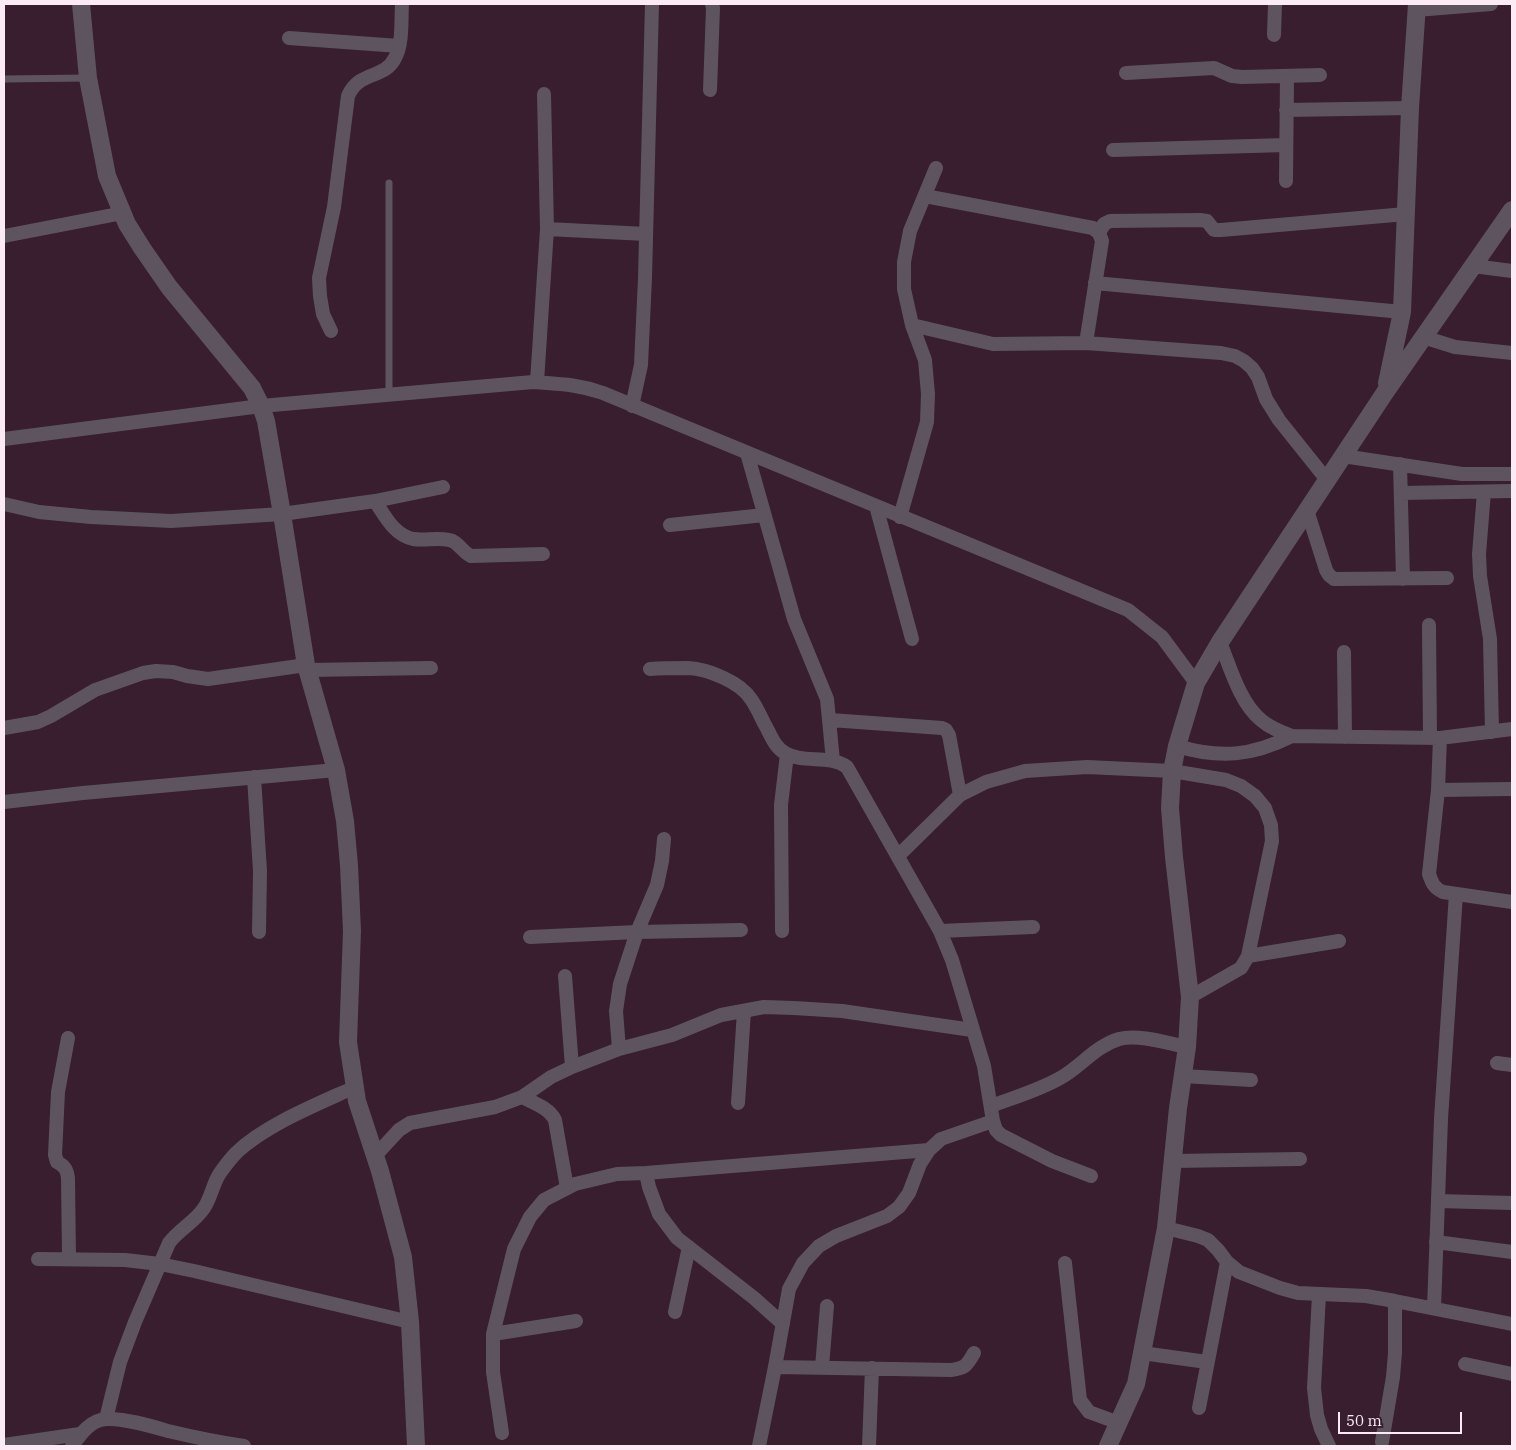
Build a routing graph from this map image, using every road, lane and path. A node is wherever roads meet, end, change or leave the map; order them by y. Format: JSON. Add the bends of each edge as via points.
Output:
{"nodes":[{"id":1,"x":80,"y":4,"type":"edge"},
{"id":2,"x":402,"y":4,"type":"edge"},
{"id":3,"x":652,"y":4,"type":"edge"},
{"id":4,"x":712,"y":4,"type":"edge"},
{"id":5,"x":1275,"y":4,"type":"edge"},
{"id":6,"x":1491,"y":4,"type":"edge"},
{"id":7,"x":1416,"y":7,"type":"edge"},
{"id":8,"x":1274,"y":35,"type":"dead end"},
{"id":9,"x":289,"y":38,"type":"dead end"},
{"id":10,"x":399,"y":46,"type":"junction"},
{"id":11,"x":1126,"y":73,"type":"dead end"},
{"id":12,"x":1320,"y":75,"type":"dead end"},
{"id":13,"x":1287,"y":76,"type":"junction"},
{"id":14,"x":88,"y":78,"type":"junction"},
{"id":15,"x":4,"y":79,"type":"edge"},
{"id":16,"x":710,"y":90,"type":"dead end"},
{"id":17,"x":544,"y":94,"type":"dead end"},
{"id":18,"x":1410,"y":108,"type":"junction"},
{"id":19,"x":1286,"y":110,"type":"junction"},
{"id":20,"x":1286,"y":145,"type":"junction"},
{"id":21,"x":1113,"y":150,"type":"dead end"},
{"id":22,"x":936,"y":168,"type":"dead end"},
{"id":23,"x":1286,"y":181,"type":"dead end"},
{"id":24,"x":389,"y":183,"type":"dead end"},
{"id":25,"x":925,"y":196,"type":"junction"},
{"id":26,"x":1512,"y":210,"type":"edge"},
{"id":27,"x":123,"y":214,"type":"junction"},
{"id":28,"x":1406,"y":214,"type":"junction"},
{"id":29,"x":547,"y":229,"type":"junction"},
{"id":30,"x":1099,"y":232,"type":"junction"},
{"id":31,"x":646,"y":234,"type":"junction"},
{"id":32,"x":4,"y":236,"type":"edge"},
{"id":33,"x":1473,"y":266,"type":"junction"},
{"id":34,"x":1512,"y":271,"type":"edge"},
{"id":35,"x":1095,"y":283,"type":"junction"},
{"id":36,"x":1402,"y":312,"type":"junction"},
{"id":37,"x":912,"y":326,"type":"junction"},
{"id":38,"x":331,"y":331,"type":"dead end"},
{"id":39,"x":1423,"y":337,"type":"junction"},
{"id":40,"x":1086,"y":343,"type":"junction"},
{"id":41,"x":1512,"y":354,"type":"edge"},
{"id":42,"x":537,"y":382,"type":"junction"},
{"id":43,"x":1386,"y":391,"type":"junction"},
{"id":44,"x":389,"y":394,"type":"junction"},
{"id":45,"x":261,"y":406,"type":"junction"},
{"id":46,"x":632,"y":406,"type":"junction"},
{"id":47,"x":4,"y":439,"type":"edge"},
{"id":48,"x":747,"y":453,"type":"junction"},
{"id":49,"x":1343,"y":456,"type":"junction"},
{"id":50,"x":1400,"y":464,"type":"junction"},
{"id":51,"x":1512,"y":474,"type":"edge"},
{"id":52,"x":1327,"y":480,"type":"junction"},
{"id":53,"x":443,"y":487,"type":"dead end"},
{"id":54,"x":1512,"y":491,"type":"edge"},
{"id":55,"x":1484,"y":492,"type":"junction"},
{"id":56,"x":1401,"y":493,"type":"junction"},
{"id":57,"x":375,"y":501,"type":"junction"},
{"id":58,"x":4,"y":504,"type":"edge"},
{"id":59,"x":876,"y":506,"type":"junction"},
{"id":60,"x":1307,"y":510,"type":"junction"},
{"id":61,"x":282,"y":514,"type":"junction"},
{"id":62,"x":764,"y":515,"type":"junction"},
{"id":63,"x":900,"y":517,"type":"junction"},
{"id":64,"x":670,"y":525,"type":"dead end"},
{"id":65,"x":543,"y":554,"type":"dead end"},
{"id":66,"x":1403,"y":578,"type":"junction"},
{"id":67,"x":1447,"y":578,"type":"dead end"},
{"id":68,"x":1429,"y":625,"type":"dead end"},
{"id":69,"x":912,"y":639,"type":"dead end"},
{"id":70,"x":1220,"y":642,"type":"junction"},
{"id":71,"x":1344,"y":652,"type":"dead end"},
{"id":72,"x":307,"y":667,"type":"junction"},
{"id":73,"x":431,"y":668,"type":"dead end"},
{"id":74,"x":650,"y":669,"type":"dead end"},
{"id":75,"x":1196,"y":683,"type":"junction"},
{"id":76,"x":830,"y":720,"type":"junction"},
{"id":77,"x":4,"y":728,"type":"edge"},
{"id":78,"x":1512,"y":729,"type":"edge"},
{"id":79,"x":1492,"y":732,"type":"junction"},
{"id":80,"x":1292,"y":736,"type":"junction"},
{"id":81,"x":1345,"y":736,"type":"junction"},
{"id":82,"x":1435,"y":738,"type":"junction"},
{"id":83,"x":1176,"y":746,"type":"junction"},
{"id":84,"x":787,"y":754,"type":"junction"},
{"id":85,"x":833,"y":760,"type":"junction"},
{"id":86,"x":336,"y":770,"type":"junction"},
{"id":87,"x":1172,"y":771,"type":"junction"},
{"id":88,"x":254,"y":777,"type":"junction"},
{"id":89,"x":1512,"y":789,"type":"edge"},
{"id":90,"x":1438,"y":790,"type":"junction"},
{"id":91,"x":960,"y":795,"type":"junction"},
{"id":92,"x":4,"y":802,"type":"edge"},
{"id":93,"x":664,"y":839,"type":"dead end"},
{"id":94,"x":898,"y":856,"type":"junction"},
{"id":95,"x":1456,"y":894,"type":"junction"},
{"id":96,"x":1512,"y":902,"type":"edge"},
{"id":97,"x":1034,"y":927,"type":"dead end"},
{"id":98,"x":742,"y":930,"type":"dead end"},
{"id":99,"x":940,"y":930,"type":"junction"},
{"id":100,"x":782,"y":931,"type":"dead end"},
{"id":101,"x":259,"y":932,"type":"dead end"},
{"id":102,"x":637,"y":932,"type":"junction"},
{"id":103,"x":530,"y":937,"type":"dead end"},
{"id":104,"x":1339,"y":941,"type":"dead end"},
{"id":105,"x":1248,"y":956,"type":"junction"},
{"id":106,"x":565,"y":976,"type":"dead end"},
{"id":107,"x":1190,"y":997,"type":"junction"},
{"id":108,"x":744,"y":1011,"type":"junction"},
{"id":109,"x":972,"y":1030,"type":"junction"},
{"id":110,"x":68,"y":1038,"type":"dead end"},
{"id":111,"x":1187,"y":1046,"type":"junction"},
{"id":112,"x":619,"y":1049,"type":"junction"},
{"id":113,"x":1497,"y":1063,"type":"dead end"},
{"id":114,"x":1512,"y":1064,"type":"edge"},
{"id":115,"x":572,"y":1067,"type":"junction"},
{"id":116,"x":1183,"y":1076,"type":"junction"},
{"id":117,"x":1251,"y":1080,"type":"dead end"},
{"id":118,"x":355,"y":1087,"type":"junction"},
{"id":119,"x":522,"y":1097,"type":"junction"},
{"id":120,"x":738,"y":1102,"type":"dead end"},
{"id":121,"x":991,"y":1106,"type":"junction"},
{"id":122,"x":993,"y":1121,"type":"junction"},
{"id":123,"x":929,"y":1150,"type":"junction"},
{"id":124,"x":375,"y":1156,"type":"junction"},
{"id":125,"x":1300,"y":1160,"type":"dead end"},
{"id":126,"x":1173,"y":1161,"type":"junction"},
{"id":127,"x":646,"y":1173,"type":"junction"},
{"id":128,"x":1091,"y":1176,"type":"dead end"},
{"id":129,"x":567,"y":1188,"type":"junction"},
{"id":130,"x":1438,"y":1201,"type":"junction"},
{"id":131,"x":1512,"y":1203,"type":"edge"},
{"id":132,"x":1166,"y":1228,"type":"junction"},
{"id":133,"x":1436,"y":1242,"type":"junction"},
{"id":134,"x":689,"y":1247,"type":"junction"},
{"id":135,"x":1512,"y":1252,"type":"edge"},
{"id":136,"x":38,"y":1259,"type":"dead end"},
{"id":137,"x":69,"y":1260,"type":"junction"},
{"id":138,"x":1227,"y":1262,"type":"junction"},
{"id":139,"x":1065,"y":1263,"type":"dead end"},
{"id":140,"x":160,"y":1264,"type":"junction"},
{"id":141,"x":1319,"y":1295,"type":"junction"},
{"id":142,"x":1396,"y":1300,"type":"junction"},
{"id":143,"x":828,"y":1306,"type":"dead end"},
{"id":144,"x":1434,"y":1308,"type":"junction"},
{"id":145,"x":675,"y":1312,"type":"dead end"},
{"id":146,"x":576,"y":1321,"type":"dead end"},
{"id":147,"x":410,"y":1322,"type":"junction"},
{"id":148,"x":783,"y":1324,"type":"junction"},
{"id":149,"x":1512,"y":1324,"type":"edge"},
{"id":150,"x":493,"y":1334,"type":"junction"},
{"id":151,"x":1142,"y":1352,"type":"junction"},
{"id":152,"x":974,"y":1353,"type":"dead end"},
{"id":153,"x":1208,"y":1362,"type":"junction"},
{"id":154,"x":1464,"y":1364,"type":"dead end"},
{"id":155,"x":776,"y":1366,"type":"junction"},
{"id":156,"x":822,"y":1367,"type":"junction"},
{"id":157,"x":872,"y":1368,"type":"junction"},
{"id":158,"x":1512,"y":1374,"type":"edge"},
{"id":159,"x":1199,"y":1408,"type":"dead end"},
{"id":160,"x":106,"y":1418,"type":"junction"},
{"id":161,"x":1119,"y":1423,"type":"junction"},
{"id":162,"x":502,"y":1433,"type":"dead end"},
{"id":163,"x":80,"y":1434,"type":"junction"},
{"id":164,"x":1382,"y":1442,"type":"dead end"},
{"id":165,"x":4,"y":1445,"type":"edge"},
{"id":166,"x":72,"y":1446,"type":"edge"},
{"id":167,"x":244,"y":1446,"type":"edge"},
{"id":168,"x":416,"y":1446,"type":"edge"},
{"id":169,"x":759,"y":1446,"type":"edge"},
{"id":170,"x":869,"y":1446,"type":"edge"},
{"id":171,"x":1108,"y":1446,"type":"edge"},
{"id":172,"x":1330,"y":1446,"type":"edge"}],
"edges":[{"from":1,"to":14,"type":"street"},
{"from":2,"to":10,"type":"street"},
{"from":3,"to":31,"type":"street"},
{"from":4,"to":16,"type":"street"},
{"from":5,"to":8,"type":"street"},
{"from":6,"to":7,"type":"street"},
{"from":7,"to":18,"type":"street"},
{"from":9,"to":10,"type":"street"},
{"from":10,"to":38,"type":"street","via":[[395,59],[386,69],[359,81],[348,96],[334,207],[319,278],[323,314]]},
{"from":11,"to":13,"type":"street","via":[[1214,68],[1232,76]]},
{"from":12,"to":13,"type":"street"},
{"from":13,"to":19,"type":"street"},
{"from":14,"to":15,"type":"lane"},
{"from":14,"to":27,"type":"street","via":[[107,176]]},
{"from":17,"to":29,"type":"street"},
{"from":18,"to":19,"type":"street"},
{"from":18,"to":28,"type":"street"},
{"from":19,"to":20,"type":"street"},
{"from":20,"to":21,"type":"street"},
{"from":20,"to":23,"type":"street"},
{"from":22,"to":25,"type":"street"},
{"from":24,"to":44,"type":"lane"},
{"from":25,"to":30,"type":"street","via":[[1093,228]]},
{"from":25,"to":37,"type":"street","via":[[910,231],[904,262],[904,289]]},
{"from":26,"to":33,"type":"street"},
{"from":27,"to":32,"type":"street"},
{"from":27,"to":45,"type":"street","via":[[169,287],[252,388]]},
{"from":28,"to":30,"type":"street","via":[[1222,230],[1214,230],[1207,221],[1200,220],[1110,221]]},
{"from":28,"to":36,"type":"street"},
{"from":29,"to":31,"type":"street"},
{"from":29,"to":42,"type":"street"},
{"from":30,"to":35,"type":"street","via":[[1102,241]]},
{"from":31,"to":46,"type":"street","via":[[640,365]]},
{"from":33,"to":34,"type":"street"},
{"from":33,"to":39,"type":"street"},
{"from":35,"to":36,"type":"street"},
{"from":35,"to":40,"type":"street"},
{"from":36,"to":43,"type":"street"},
{"from":37,"to":40,"type":"street","via":[[993,344]]},
{"from":37,"to":63,"type":"street","via":[[925,360],[927,422]]},
{"from":39,"to":41,"type":"street","via":[[1456,346]]},
{"from":39,"to":43,"type":"street"},
{"from":40,"to":52,"type":"street","via":[[1221,353],[1240,358],[1258,377],[1279,420]]},
{"from":42,"to":44,"type":"street"},
{"from":42,"to":46,"type":"street","via":[[582,386]]},
{"from":43,"to":49,"type":"street"},
{"from":44,"to":45,"type":"street"},
{"from":45,"to":47,"type":"street"},
{"from":45,"to":61,"type":"street"},
{"from":46,"to":48,"type":"street"},
{"from":48,"to":59,"type":"street"},
{"from":48,"to":62,"type":"street"},
{"from":49,"to":50,"type":"street"},
{"from":49,"to":52,"type":"street"},
{"from":50,"to":51,"type":"street","via":[[1462,474]]},
{"from":50,"to":56,"type":"street"},
{"from":52,"to":60,"type":"street"},
{"from":53,"to":57,"type":"street"},
{"from":54,"to":55,"type":"street"},
{"from":55,"to":56,"type":"street"},
{"from":55,"to":79,"type":"street","via":[[1480,576],[1490,640]]},
{"from":56,"to":66,"type":"street"},
{"from":57,"to":61,"type":"street"},
{"from":57,"to":65,"type":"street","via":[[391,525],[412,539],[450,540],[470,556]]},
{"from":58,"to":61,"type":"street","via":[[39,512],[171,521]]},
{"from":59,"to":63,"type":"street"},
{"from":59,"to":69,"type":"street"},
{"from":60,"to":66,"type":"street","via":[[1329,576],[1334,579]]},
{"from":60,"to":70,"type":"street"},
{"from":61,"to":72,"type":"street"},
{"from":62,"to":64,"type":"street"},
{"from":62,"to":76,"type":"street","via":[[794,619],[827,699]]},
{"from":63,"to":75,"type":"street","via":[[1128,610],[1162,637]]},
{"from":66,"to":67,"type":"street"},
{"from":68,"to":82,"type":"street"},
{"from":70,"to":75,"type":"street"},
{"from":70,"to":80,"type":"street","via":[[1246,704],[1261,720]]},
{"from":71,"to":81,"type":"street"},
{"from":72,"to":73,"type":"street"},
{"from":72,"to":77,"type":"street","via":[[208,679],[173,672],[144,673],[95,690],[38,722]]},
{"from":72,"to":86,"type":"street"},
{"from":74,"to":84,"type":"street","via":[[690,668],[739,686],[751,698],[778,749]]},
{"from":75,"to":83,"type":"street"},
{"from":76,"to":85,"type":"street"},
{"from":76,"to":91,"type":"street","via":[[946,730]]},
{"from":78,"to":79,"type":"street"},
{"from":79,"to":82,"type":"street"},
{"from":80,"to":81,"type":"street"},
{"from":80,"to":83,"type":"street","via":[[1268,747],[1236,754],[1196,752]]},
{"from":81,"to":82,"type":"street"},
{"from":82,"to":90,"type":"street"},
{"from":83,"to":87,"type":"street"},
{"from":84,"to":85,"type":"street","via":[[797,758]]},
{"from":84,"to":100,"type":"street","via":[[781,805]]},
{"from":85,"to":94,"type":"street","via":[[847,768]]},
{"from":86,"to":88,"type":"street"},
{"from":86,"to":118,"type":"street","via":[[349,865],[352,931],[348,1042]]},
{"from":87,"to":91,"type":"street","via":[[1087,767],[1025,771],[986,782]]},
{"from":87,"to":105,"type":"street","via":[[1226,780],[1242,786],[1265,808],[1272,841]]},
{"from":87,"to":107,"type":"street","via":[[1171,827]]},
{"from":88,"to":92,"type":"street"},
{"from":88,"to":101,"type":"street","via":[[260,872]]},
{"from":89,"to":90,"type":"street"},
{"from":90,"to":95,"type":"street","via":[[1429,874],[1437,889]]},
{"from":91,"to":94,"type":"street"},
{"from":93,"to":102,"type":"street","via":[[657,885]]},
{"from":94,"to":99,"type":"street"},
{"from":95,"to":96,"type":"street"},
{"from":95,"to":130,"type":"street"},
{"from":97,"to":99,"type":"street"},
{"from":98,"to":102,"type":"street"},
{"from":99,"to":109,"type":"street"},
{"from":102,"to":103,"type":"street"},
{"from":102,"to":112,"type":"street","via":[[620,984],[616,1011]]},
{"from":104,"to":105,"type":"street"},
{"from":105,"to":107,"type":"street","via":[[1241,968]]},
{"from":106,"to":115,"type":"street"},
{"from":107,"to":111,"type":"street"},
{"from":108,"to":109,"type":"street","via":[[764,1007],[842,1011]]},
{"from":108,"to":112,"type":"street"},
{"from":108,"to":120,"type":"street"},
{"from":109,"to":121,"type":"street","via":[[984,1066]]},
{"from":110,"to":137,"type":"street","via":[[58,1092],[55,1155],[57,1162],[67,1170]]},
{"from":111,"to":116,"type":"street"},
{"from":111,"to":121,"type":"street","via":[[1134,1037],[1119,1039],[1098,1049],[1044,1087]]},
{"from":112,"to":115,"type":"street"},
{"from":113,"to":114,"type":"street"},
{"from":115,"to":119,"type":"street"},
{"from":116,"to":117,"type":"street"},
{"from":116,"to":126,"type":"street"},
{"from":118,"to":124,"type":"street"},
{"from":118,"to":140,"type":"street","via":[[294,1115],[237,1152],[218,1175],[204,1208],[174,1236]]},
{"from":119,"to":124,"type":"street","via":[[495,1107],[410,1122]]},
{"from":119,"to":129,"type":"street","via":[[545,1109],[555,1120]]},
{"from":121,"to":122,"type":"street"},
{"from":122,"to":123,"type":"street","via":[[941,1140]]},
{"from":122,"to":128,"type":"street","via":[[1002,1135],[1052,1161]]},
{"from":123,"to":127,"type":"street"},
{"from":123,"to":148,"type":"street","via":[[899,1207],[887,1216],[836,1236],[819,1246],[803,1263],[789,1290]]},
{"from":124,"to":147,"type":"street","via":[[404,1257]]},
{"from":125,"to":126,"type":"street"},
{"from":126,"to":132,"type":"street"},
{"from":127,"to":129,"type":"street","via":[[617,1174]]},
{"from":127,"to":134,"type":"street","via":[[659,1214],[677,1238]]},
{"from":129,"to":150,"type":"street","via":[[544,1200],[530,1217],[514,1249]]},
{"from":130,"to":131,"type":"street"},
{"from":130,"to":133,"type":"street"},
{"from":132,"to":138,"type":"street","via":[[1208,1240]]},
{"from":132,"to":151,"type":"street"},
{"from":133,"to":135,"type":"street"},
{"from":133,"to":144,"type":"street"},
{"from":134,"to":145,"type":"street"},
{"from":134,"to":148,"type":"street"},
{"from":136,"to":137,"type":"street"},
{"from":137,"to":140,"type":"street"},
{"from":138,"to":141,"type":"street","via":[[1240,1272],[1280,1288],[1298,1294]]},
{"from":138,"to":153,"type":"street"},
{"from":139,"to":161,"type":"street","via":[[1080,1400],[1089,1412]]},
{"from":140,"to":147,"type":"street"},
{"from":140,"to":160,"type":"street","via":[[120,1362]]},
{"from":141,"to":142,"type":"street"},
{"from":141,"to":172,"type":"street","via":[[1314,1388],[1317,1415]]},
{"from":142,"to":144,"type":"street"},
{"from":142,"to":164,"type":"street","via":[[1393,1377]]},
{"from":143,"to":156,"type":"street"},
{"from":144,"to":149,"type":"street"},
{"from":146,"to":150,"type":"street"},
{"from":147,"to":168,"type":"street"},
{"from":148,"to":155,"type":"street"},
{"from":150,"to":162,"type":"street","via":[[493,1372]]},
{"from":151,"to":153,"type":"street"},
{"from":151,"to":161,"type":"street","via":[[1136,1384]]},
{"from":152,"to":157,"type":"street","via":[[968,1364],[957,1370]]},
{"from":153,"to":159,"type":"street"},
{"from":154,"to":158,"type":"street"},
{"from":155,"to":156,"type":"street"},
{"from":155,"to":169,"type":"street"},
{"from":156,"to":157,"type":"street"},
{"from":157,"to":170,"type":"street"},
{"from":160,"to":163,"type":"street","via":[[91,1424]]},
{"from":160,"to":167,"type":"street"},
{"from":161,"to":171,"type":"street"},
{"from":163,"to":165,"type":"street"},
{"from":163,"to":166,"type":"street"}]}
